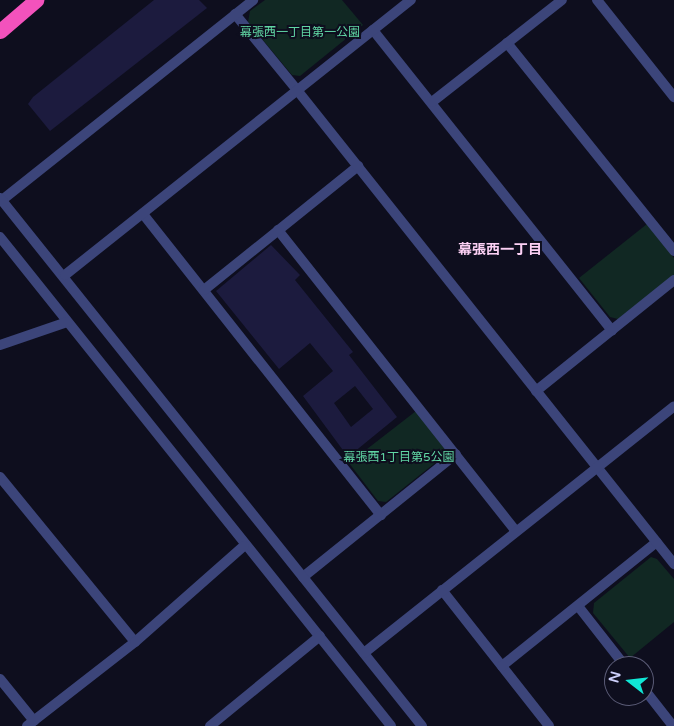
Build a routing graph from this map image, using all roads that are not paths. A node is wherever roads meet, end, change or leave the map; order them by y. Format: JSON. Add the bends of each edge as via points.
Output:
{"nodes":[{"id":1,"x":36,"y":0,"type":"edge"},
{"id":2,"x":253,"y":0,"type":"edge"},
{"id":3,"x":411,"y":0,"type":"edge"},
{"id":4,"x":562,"y":0,"type":"edge"},
{"id":5,"x":597,"y":0,"type":"edge"},
{"id":6,"x":234,"y":14,"type":"junction"},
{"id":7,"x":373,"y":30,"type":"junction"},
{"id":8,"x":0,"y":31,"type":"edge"},
{"id":9,"x":507,"y":43,"type":"junction"},
{"id":10,"x":296,"y":90,"type":"junction"},
{"id":11,"x":674,"y":97,"type":"edge"},
{"id":12,"x":432,"y":102,"type":"junction"},
{"id":13,"x":358,"y":166,"type":"junction"},
{"id":14,"x":1,"y":199,"type":"edge"},
{"id":15,"x":143,"y":214,"type":"junction"},
{"id":16,"x":278,"y":230,"type":"junction"},
{"id":17,"x":0,"y":237,"type":"edge"},
{"id":18,"x":674,"y":251,"type":"edge"},
{"id":19,"x":65,"y":275,"type":"junction"},
{"id":20,"x":674,"y":280,"type":"edge"},
{"id":21,"x":204,"y":290,"type":"junction"},
{"id":22,"x":67,"y":322,"type":"junction"},
{"id":23,"x":612,"y":330,"type":"junction"},
{"id":24,"x":0,"y":345,"type":"edge"},
{"id":25,"x":536,"y":391,"type":"junction"},
{"id":26,"x":674,"y":406,"type":"edge"},
{"id":27,"x":456,"y":454,"type":"junction"},
{"id":28,"x":597,"y":468,"type":"junction"},
{"id":29,"x":0,"y":477,"type":"edge"},
{"id":30,"x":380,"y":515,"type":"junction"},
{"id":31,"x":516,"y":531,"type":"junction"},
{"id":32,"x":656,"y":542,"type":"junction"},
{"id":33,"x":244,"y":546,"type":"junction"},
{"id":34,"x":674,"y":564,"type":"edge"},
{"id":35,"x":303,"y":577,"type":"junction"},
{"id":36,"x":442,"y":590,"type":"junction"},
{"id":37,"x":578,"y":606,"type":"junction"},
{"id":38,"x":320,"y":636,"type":"junction"},
{"id":39,"x":135,"y":642,"type":"junction"},
{"id":40,"x":364,"y":654,"type":"junction"},
{"id":41,"x":617,"y":656,"type":"edge"},
{"id":42,"x":502,"y":666,"type":"junction"},
{"id":43,"x":0,"y":680,"type":"edge"},
{"id":44,"x":654,"y":702,"type":"edge"},
{"id":45,"x":30,"y":724,"type":"edge"},
{"id":46,"x":210,"y":726,"type":"edge"},
{"id":47,"x":391,"y":726,"type":"edge"},
{"id":48,"x":422,"y":726,"type":"edge"},
{"id":49,"x":550,"y":726,"type":"edge"},
{"id":50,"x":673,"y":726,"type":"edge"}],
"edges":[{"from":1,"to":8,"type":"highway"},
{"from":2,"to":6,"type":"street"},
{"from":3,"to":7,"type":"street"},
{"from":4,"to":9,"type":"street"},
{"from":5,"to":11,"type":"street"},
{"from":6,"to":10,"type":"street"},
{"from":6,"to":14,"type":"street"},
{"from":7,"to":10,"type":"street"},
{"from":7,"to":12,"type":"street"},
{"from":9,"to":12,"type":"street"},
{"from":9,"to":18,"type":"street"},
{"from":10,"to":13,"type":"street"},
{"from":10,"to":15,"type":"street"},
{"from":12,"to":23,"type":"street"},
{"from":13,"to":16,"type":"street"},
{"from":13,"to":25,"type":"street"},
{"from":14,"to":19,"type":"street"},
{"from":15,"to":19,"type":"street"},
{"from":15,"to":21,"type":"street"},
{"from":16,"to":21,"type":"street"},
{"from":16,"to":27,"type":"street"},
{"from":17,"to":22,"type":"street"},
{"from":19,"to":35,"type":"street"},
{"from":20,"to":23,"type":"street"},
{"from":21,"to":30,"type":"street"},
{"from":22,"to":24,"type":"street"},
{"from":22,"to":33,"type":"street"},
{"from":23,"to":25,"type":"street"},
{"from":25,"to":28,"type":"street"},
{"from":26,"to":28,"type":"street"},
{"from":27,"to":30,"type":"street"},
{"from":27,"to":31,"type":"street"},
{"from":28,"to":31,"type":"street"},
{"from":28,"to":32,"type":"street"},
{"from":29,"to":39,"type":"street"},
{"from":30,"to":35,"type":"street"},
{"from":31,"to":36,"type":"street"},
{"from":32,"to":34,"type":"street"},
{"from":32,"to":37,"type":"street"},
{"from":33,"to":38,"type":"street"},
{"from":33,"to":39,"type":"street"},
{"from":35,"to":40,"type":"street"},
{"from":36,"to":40,"type":"street"},
{"from":36,"to":42,"type":"street"},
{"from":37,"to":41,"type":"street"},
{"from":37,"to":42,"type":"street"},
{"from":38,"to":46,"type":"street"},
{"from":38,"to":47,"type":"street"},
{"from":39,"to":45,"type":"street"},
{"from":40,"to":48,"type":"street"},
{"from":42,"to":49,"type":"street"},
{"from":43,"to":45,"type":"street"},
{"from":44,"to":50,"type":"street"}]}
